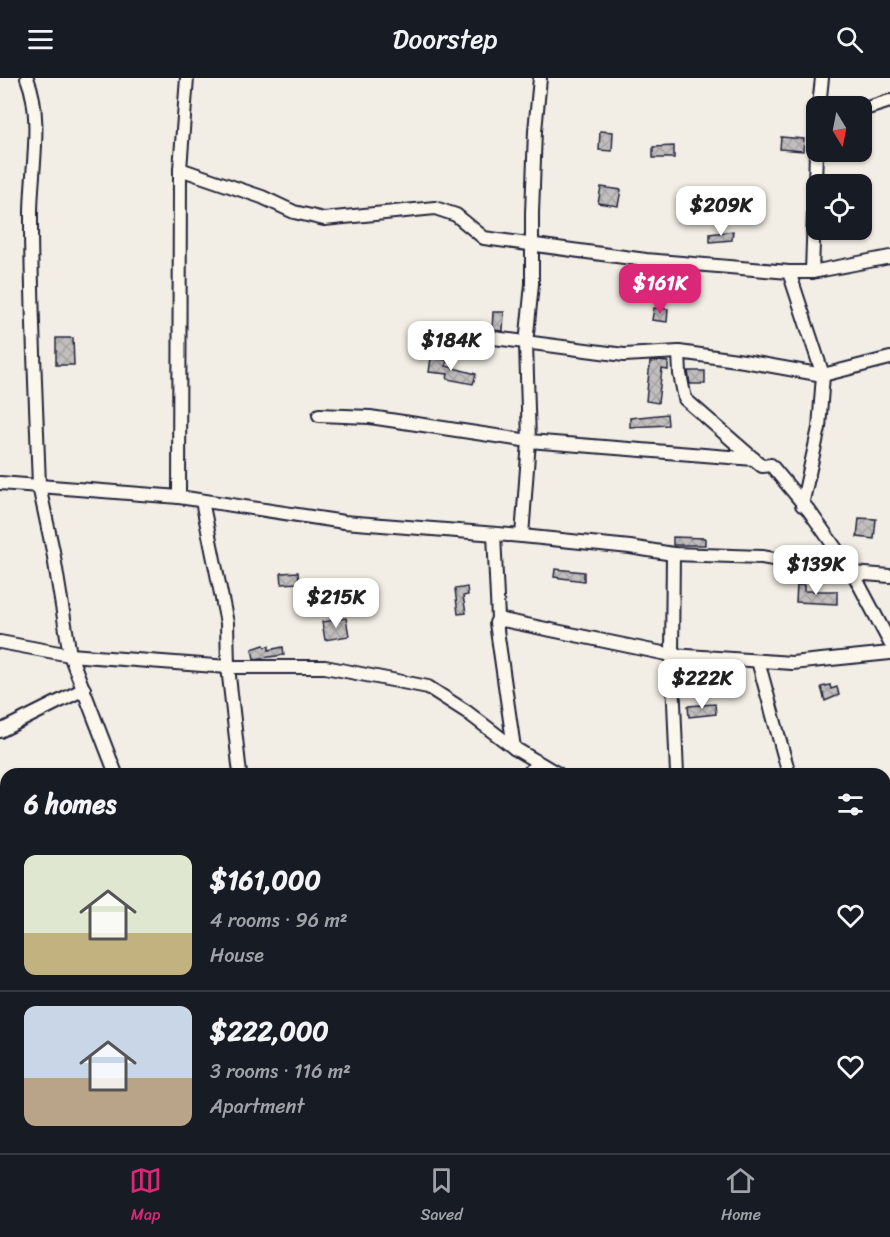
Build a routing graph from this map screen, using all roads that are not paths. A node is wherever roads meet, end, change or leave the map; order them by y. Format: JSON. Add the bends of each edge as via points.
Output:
{"nodes":[{"id":1,"x":27,"y":78,"type":"edge"},
{"id":2,"x":187,"y":78,"type":"edge"},
{"id":3,"x":540,"y":78,"type":"edge"},
{"id":4,"x":822,"y":78,"type":"edge"},
{"id":5,"x":820,"y":96,"type":"edge"},
{"id":6,"x":890,"y":101,"type":"edge"},
{"id":7,"x":872,"y":107,"type":"edge"},
{"id":8,"x":816,"y":162,"type":"edge"},
{"id":9,"x":180,"y":170,"type":"junction"},
{"id":10,"x":532,"y":243,"type":"junction"},
{"id":11,"x":890,"y":257,"type":"edge"},
{"id":12,"x":789,"y":272,"type":"junction"},
{"id":13,"x":812,"y":272,"type":"junction"},
{"id":14,"x":438,"y":334,"type":"dead end"},
{"id":15,"x":526,"y":344,"type":"junction"},
{"id":16,"x":679,"y":352,"type":"junction"},
{"id":17,"x":890,"y":358,"type":"edge"},
{"id":18,"x":823,"y":375,"type":"junction"},
{"id":19,"x":319,"y":415,"type":"dead end"},
{"id":20,"x":529,"y":441,"type":"junction"},
{"id":21,"x":754,"y":459,"type":"junction"},
{"id":22,"x":0,"y":483,"type":"edge"},
{"id":23,"x":39,"y":486,"type":"junction"},
{"id":24,"x":179,"y":497,"type":"junction"},
{"id":25,"x":202,"y":501,"type":"junction"},
{"id":26,"x":802,"y":505,"type":"junction"},
{"id":27,"x":494,"y":534,"type":"junction"},
{"id":28,"x":522,"y":536,"type":"junction"},
{"id":29,"x":673,"y":554,"type":"junction"},
{"id":30,"x":853,"y":573,"type":"junction"},
{"id":31,"x":890,"y":576,"type":"edge"},
{"id":32,"x":498,"y":619,"type":"junction"},
{"id":33,"x":0,"y":642,"type":"edge"},
{"id":34,"x":890,"y":643,"type":"edge"},
{"id":35,"x":890,"y":653,"type":"edge"},
{"id":36,"x":70,"y":655,"type":"junction"},
{"id":37,"x":672,"y":656,"type":"junction"},
{"id":38,"x":758,"y":661,"type":"junction"},
{"id":39,"x":228,"y":667,"type":"junction"},
{"id":40,"x":84,"y":689,"type":"junction"},
{"id":41,"x":0,"y":731,"type":"edge"},
{"id":42,"x":514,"y":748,"type":"junction"},
{"id":43,"x":537,"y":763,"type":"junction"},
{"id":44,"x":114,"y":768,"type":"edge"},
{"id":45,"x":239,"y":768,"type":"edge"},
{"id":46,"x":533,"y":768,"type":"edge"},
{"id":47,"x":547,"y":768,"type":"edge"},
{"id":48,"x":677,"y":768,"type":"edge"},
{"id":49,"x":787,"y":768,"type":"edge"}],
"edges":[{"from":1,"to":23,"type":"street","via":[[36,118],[30,217]]},
{"from":2,"to":9,"type":"street"},
{"from":3,"to":10,"type":"street"},
{"from":4,"to":5,"type":"street"},
{"from":6,"to":7,"type":"street"},
{"from":8,"to":13,"type":"street"},
{"from":9,"to":10,"type":"street","via":[[262,197],[294,212],[324,219],[435,208],[456,215],[484,238]]},
{"from":9,"to":24,"type":"street"},
{"from":10,"to":12,"type":"street","via":[[646,261]]},
{"from":10,"to":15,"type":"street"},
{"from":11,"to":13,"type":"street"},
{"from":12,"to":13,"type":"street"},
{"from":12,"to":18,"type":"street"},
{"from":14,"to":15,"type":"street"},
{"from":15,"to":16,"type":"street","via":[[624,356]]},
{"from":15,"to":20,"type":"street"},
{"from":16,"to":18,"type":"street"},
{"from":16,"to":21,"type":"street","via":[[685,399]]},
{"from":17,"to":18,"type":"street"},
{"from":18,"to":26,"type":"street","via":[[819,428]]},
{"from":19,"to":20,"type":"street","via":[[370,417]]},
{"from":20,"to":21,"type":"street"},
{"from":20,"to":28,"type":"street"},
{"from":21,"to":26,"type":"street","via":[[762,466],[771,465]]},
{"from":22,"to":23,"type":"street"},
{"from":23,"to":24,"type":"street"},
{"from":23,"to":36,"type":"street"},
{"from":24,"to":25,"type":"street"},
{"from":25,"to":27,"type":"street","via":[[344,522]]},
{"from":25,"to":39,"type":"street","via":[[227,623]]},
{"from":26,"to":30,"type":"street"},
{"from":27,"to":28,"type":"street"},
{"from":27,"to":32,"type":"street"},
{"from":28,"to":29,"type":"street"},
{"from":29,"to":30,"type":"street","via":[[762,556]]},
{"from":29,"to":37,"type":"street"},
{"from":30,"to":31,"type":"street"},
{"from":30,"to":34,"type":"street"},
{"from":32,"to":37,"type":"street"},
{"from":32,"to":42,"type":"street"},
{"from":33,"to":36,"type":"street"},
{"from":35,"to":38,"type":"street","via":[[792,663]]},
{"from":36,"to":39,"type":"street"},
{"from":36,"to":40,"type":"street"},
{"from":37,"to":38,"type":"street"},
{"from":37,"to":48,"type":"street"},
{"from":38,"to":49,"type":"street"},
{"from":39,"to":42,"type":"street","via":[[325,667],[428,687]]},
{"from":39,"to":45,"type":"street"},
{"from":40,"to":41,"type":"street"},
{"from":40,"to":44,"type":"street"},
{"from":42,"to":43,"type":"street"},
{"from":43,"to":46,"type":"street"},
{"from":43,"to":47,"type":"street"}]}
